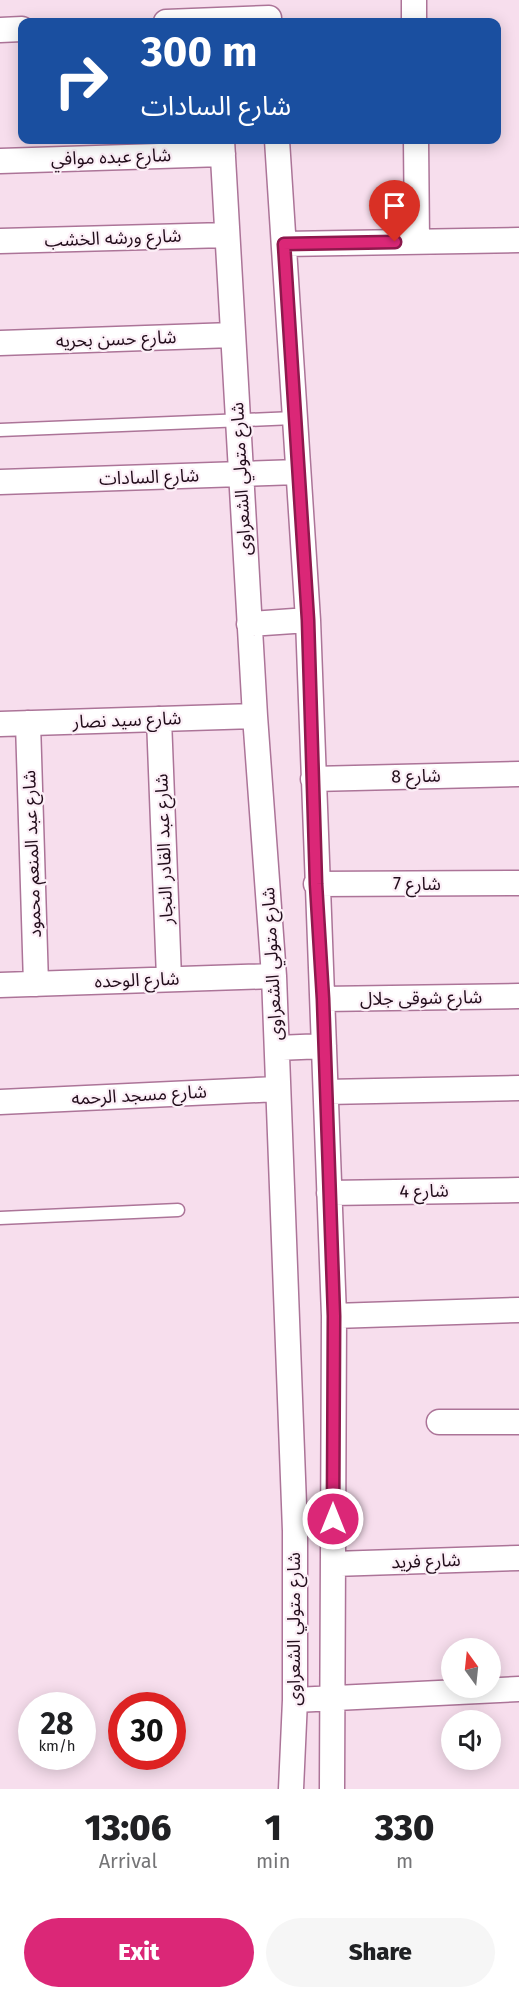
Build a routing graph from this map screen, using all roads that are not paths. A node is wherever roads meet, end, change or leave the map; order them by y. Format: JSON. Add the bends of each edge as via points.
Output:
{"nodes":[{"id":1,"x":414,"y":0,"type":"edge"},
{"id":2,"x":214,"y":14,"type":"edge"},
{"id":3,"x":269,"y":14,"type":"edge"},
{"id":4,"x":190,"y":18,"type":"edge"},
{"id":5,"x":414,"y":18,"type":"edge"},
{"id":6,"x":18,"y":29,"type":"edge"},
{"id":7,"x":0,"y":30,"type":"edge"},
{"id":8,"x":277,"y":144,"type":"edge"},
{"id":9,"x":416,"y":144,"type":"edge"},
{"id":10,"x":222,"y":147,"type":"edge"},
{"id":11,"x":0,"y":161,"type":"edge"},
{"id":12,"x":227,"y":235,"type":"junction"},
{"id":13,"x":519,"y":240,"type":"edge"},
{"id":14,"x":0,"y":241,"type":"edge"},
{"id":15,"x":417,"y":241,"type":"junction"},
{"id":16,"x":284,"y":244,"type":"junction"},
{"id":17,"x":233,"y":335,"type":"junction"},
{"id":18,"x":0,"y":343,"type":"edge"},
{"id":19,"x":294,"y":418,"type":"junction"},
{"id":20,"x":238,"y":419,"type":"junction"},
{"id":21,"x":0,"y":430,"type":"edge"},
{"id":22,"x":298,"y":472,"type":"junction"},
{"id":23,"x":241,"y":473,"type":"junction"},
{"id":24,"x":0,"y":482,"type":"edge"},
{"id":25,"x":308,"y":620,"type":"junction"},
{"id":26,"x":249,"y":624,"type":"junction"},
{"id":27,"x":255,"y":716,"type":"junction"},
{"id":28,"x":159,"y":719,"type":"junction"},
{"id":29,"x":28,"y":723,"type":"junction"},
{"id":30,"x":0,"y":724,"type":"edge"},
{"id":31,"x":519,"y":774,"type":"edge"},
{"id":32,"x":313,"y":779,"type":"junction"},
{"id":33,"x":519,"y":883,"type":"edge"},
{"id":34,"x":316,"y":884,"type":"junction"},
{"id":35,"x":274,"y":976,"type":"junction"},
{"id":36,"x":169,"y":978,"type":"junction"},
{"id":37,"x":36,"y":984,"type":"junction"},
{"id":38,"x":0,"y":985,"type":"edge"},
{"id":39,"x":519,"y":996,"type":"edge"},
{"id":40,"x":323,"y":999,"type":"junction"},
{"id":41,"x":324,"y":1046,"type":"junction"},
{"id":42,"x":277,"y":1048,"type":"junction"},
{"id":43,"x":519,"y":1088,"type":"edge"},
{"id":44,"x":278,"y":1089,"type":"junction"},
{"id":45,"x":326,"y":1092,"type":"junction"},
{"id":46,"x":0,"y":1102,"type":"edge"},
{"id":47,"x":519,"y":1190,"type":"edge"},
{"id":48,"x":329,"y":1193,"type":"junction"},
{"id":49,"x":178,"y":1210,"type":"dead end"},
{"id":50,"x":0,"y":1218,"type":"edge"},
{"id":51,"x":519,"y":1310,"type":"edge"},
{"id":52,"x":334,"y":1316,"type":"junction"},
{"id":53,"x":439,"y":1422,"type":"dead end"},
{"id":54,"x":519,"y":1422,"type":"edge"},
{"id":55,"x":519,"y":1558,"type":"edge"},
{"id":56,"x":333,"y":1564,"type":"junction"},
{"id":57,"x":519,"y":1689,"type":"edge"},
{"id":58,"x":333,"y":1698,"type":"junction"},
{"id":59,"x":294,"y":1700,"type":"junction"},
{"id":60,"x":291,"y":1789,"type":"edge"},
{"id":61,"x":332,"y":1789,"type":"edge"}],
"edges":[{"from":1,"to":5,"type":"street"},
{"from":2,"to":3,"type":"street"},
{"from":2,"to":4,"type":"street"},
{"from":6,"to":7,"type":"street"},
{"from":8,"to":16,"type":"street"},
{"from":9,"to":15,"type":"street"},
{"from":10,"to":11,"type":"street","name":"شارع عبده موافي"},
{"from":10,"to":12,"type":"street","name":"شارع متولي الشعراوى"},
{"from":12,"to":14,"type":"street","name":"شارع ورشه الخشب"},
{"from":12,"to":17,"type":"street","name":"شارع متولي الشعراوى"},
{"from":13,"to":15,"type":"street"},
{"from":15,"to":16,"type":"street"},
{"from":16,"to":19,"type":"street"},
{"from":17,"to":18,"type":"street","name":"شارع حسن بحريه"},
{"from":17,"to":20,"type":"street","name":"شارع متولي الشعراوى"},
{"from":19,"to":20,"type":"lane"},
{"from":19,"to":22,"type":"street"},
{"from":20,"to":21,"type":"lane"},
{"from":20,"to":23,"type":"street","name":"شارع متولي الشعراوى"},
{"from":22,"to":23,"type":"street","name":"شارع السادات"},
{"from":22,"to":25,"type":"street"},
{"from":23,"to":24,"type":"street","name":"شارع السادات"},
{"from":23,"to":26,"type":"street","name":"شارع متولي الشعراوى"},
{"from":25,"to":26,"type":"street"},
{"from":25,"to":32,"type":"street"},
{"from":26,"to":27,"type":"street","name":"شارع متولي الشعراوى"},
{"from":27,"to":28,"type":"street","name":"شارع سيد نصار"},
{"from":27,"to":35,"type":"street","name":"شارع متولي الشعراوى"},
{"from":28,"to":29,"type":"street","name":"شارع سيد نصار"},
{"from":28,"to":36,"type":"street","name":"شارع عبد القادر النجار"},
{"from":29,"to":30,"type":"street","name":"شارع سيد نصار"},
{"from":29,"to":37,"type":"street","name":"شارع عبد المنعم محمود"},
{"from":31,"to":32,"type":"street","name":"شارع 8"},
{"from":32,"to":34,"type":"street"},
{"from":33,"to":34,"type":"street","name":"شارع 7"},
{"from":34,"to":40,"type":"street"},
{"from":35,"to":36,"type":"street","name":"شارع الوحده"},
{"from":35,"to":42,"type":"street","name":"شارع متولي الشعراوى"},
{"from":36,"to":37,"type":"street","name":"شارع الوحده"},
{"from":37,"to":38,"type":"street","name":"شارع الوحده"},
{"from":39,"to":40,"type":"street","name":"شارع شوقى جلال"},
{"from":40,"to":41,"type":"street"},
{"from":41,"to":42,"type":"street"},
{"from":41,"to":45,"type":"street"},
{"from":42,"to":44,"type":"street","name":"شارع متولي الشعراوى"},
{"from":43,"to":45,"type":"street"},
{"from":44,"to":46,"type":"street","name":"شارع مسجد الرحمه"},
{"from":44,"to":59,"type":"street","name":"شارع متولي الشعراوى","via":[[295,1530]]},
{"from":45,"to":48,"type":"street"},
{"from":47,"to":48,"type":"street","name":"شارع 4"},
{"from":48,"to":52,"type":"street"},
{"from":49,"to":50,"type":"lane"},
{"from":51,"to":52,"type":"street"},
{"from":52,"to":56,"type":"street"},
{"from":53,"to":54,"type":"street"},
{"from":55,"to":56,"type":"street","name":"شارع فريد"},
{"from":56,"to":58,"type":"street"},
{"from":57,"to":58,"type":"street"},
{"from":58,"to":59,"type":"street"},
{"from":58,"to":61,"type":"street"},
{"from":59,"to":60,"type":"street","name":"شارع متولي الشعراوى"}]}
